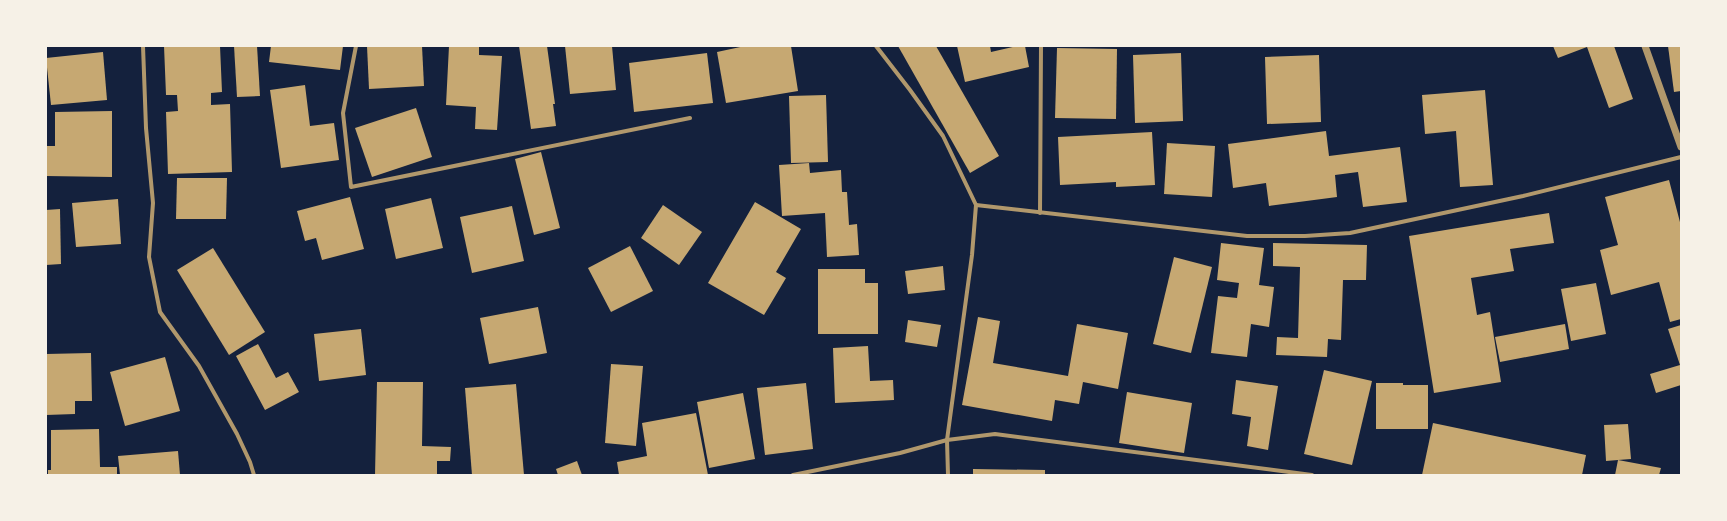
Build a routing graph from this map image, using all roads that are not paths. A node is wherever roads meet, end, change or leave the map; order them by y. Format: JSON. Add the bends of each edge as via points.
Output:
{"nodes":[{"id":1,"x":143,"y":46,"type":"edge"},
{"id":2,"x":356,"y":46,"type":"edge"},
{"id":3,"x":876,"y":46,"type":"edge"},
{"id":4,"x":1041,"y":46,"type":"edge"},
{"id":5,"x":1645,"y":46,"type":"edge"},
{"id":6,"x":690,"y":118,"type":"dead end"},
{"id":7,"x":1681,"y":148,"type":"edge"},
{"id":8,"x":1681,"y":157,"type":"edge"},
{"id":9,"x":976,"y":205,"type":"junction"},
{"id":10,"x":1040,"y":213,"type":"junction"},
{"id":11,"x":947,"y":440,"type":"junction"},
{"id":12,"x":254,"y":475,"type":"edge"},
{"id":13,"x":793,"y":475,"type":"edge"},
{"id":14,"x":948,"y":475,"type":"edge"},
{"id":15,"x":1312,"y":475,"type":"edge"}],
"edges":[{"from":1,"to":12,"type":"street","via":[[152,203],[149,257],[160,312],[199,366],[237,434]]},
{"from":2,"to":6,"type":"street","via":[[343,113],[351,187]]},
{"from":3,"to":9,"type":"street","via":[[943,136]]},
{"from":4,"to":10,"type":"street"},
{"from":5,"to":7,"type":"street"},
{"from":8,"to":10,"type":"street","via":[[1523,196],[1350,233],[1247,236]]},
{"from":9,"to":10,"type":"street"},
{"from":9,"to":11,"type":"street","via":[[972,256]]},
{"from":11,"to":13,"type":"street"},
{"from":11,"to":14,"type":"street"},
{"from":11,"to":15,"type":"street","via":[[994,434]]}]}
